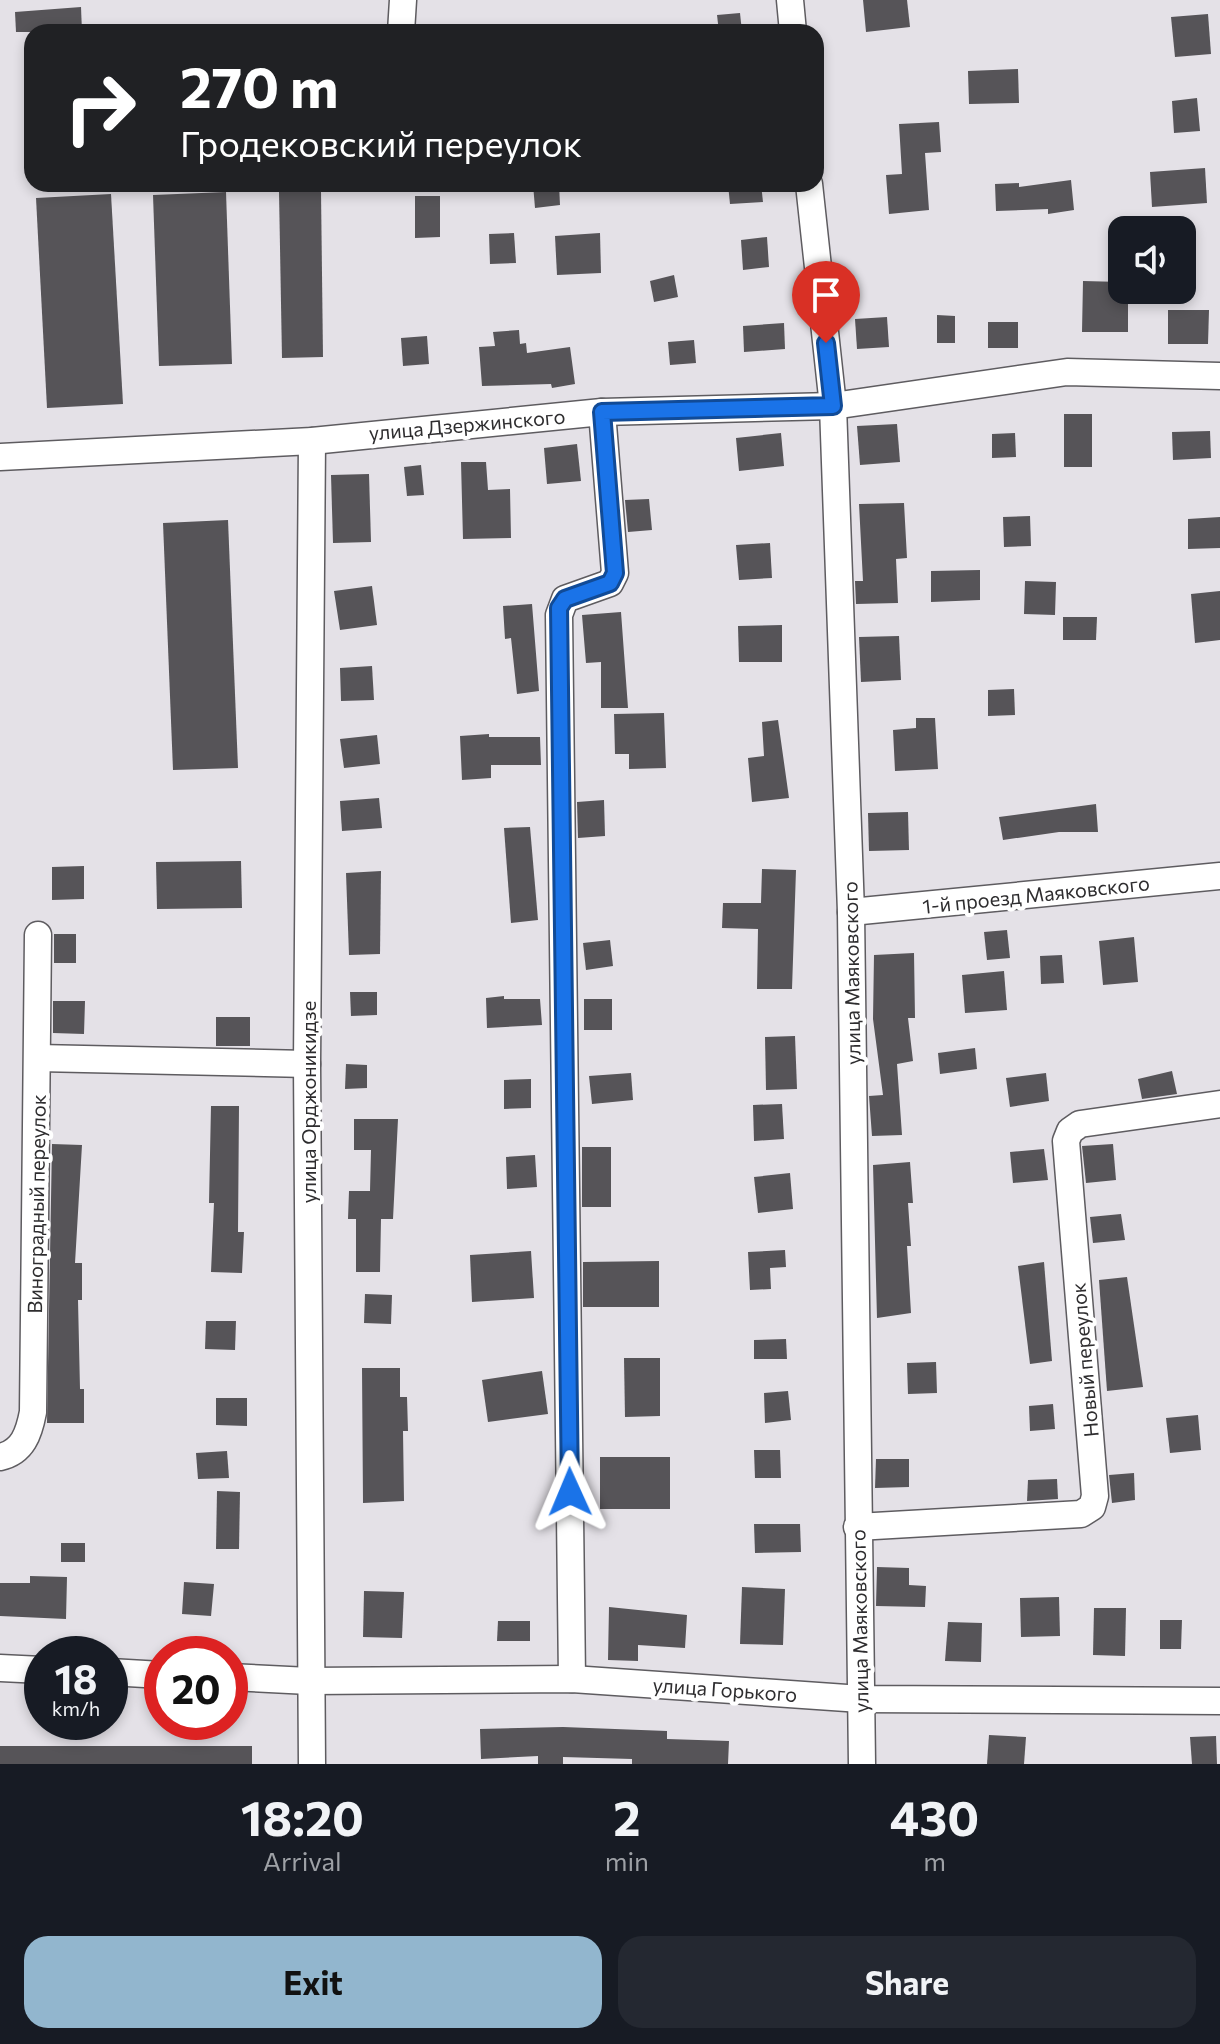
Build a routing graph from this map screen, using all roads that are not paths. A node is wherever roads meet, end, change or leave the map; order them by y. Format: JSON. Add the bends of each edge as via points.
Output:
{"nodes":[{"id":1,"x":403,"y":0,"type":"edge"},
{"id":2,"x":790,"y":0,"type":"edge"},
{"id":3,"x":402,"y":24,"type":"edge"},
{"id":4,"x":792,"y":24,"type":"edge"},
{"id":5,"x":810,"y":192,"type":"edge"},
{"id":6,"x":1220,"y":376,"type":"edge"},
{"id":7,"x":833,"y":406,"type":"junction"},
{"id":8,"x":602,"y":412,"type":"junction"},
{"id":9,"x":312,"y":441,"type":"junction"},
{"id":10,"x":0,"y":457,"type":"edge"},
{"id":11,"x":1220,"y":876,"type":"edge"},
{"id":12,"x":851,"y":912,"type":"junction"},
{"id":13,"x":38,"y":935,"type":"dead end"},
{"id":14,"x":38,"y":1058,"type":"junction"},
{"id":15,"x":307,"y":1064,"type":"junction"},
{"id":16,"x":1220,"y":1104,"type":"edge"},
{"id":17,"x":0,"y":1457,"type":"edge"},
{"id":18,"x":857,"y":1527,"type":"junction"},
{"id":19,"x":0,"y":1668,"type":"edge"},
{"id":20,"x":24,"y":1669,"type":"edge"},
{"id":21,"x":248,"y":1678,"type":"edge"},
{"id":22,"x":572,"y":1679,"type":"junction"},
{"id":23,"x":309,"y":1681,"type":"junction"},
{"id":24,"x":861,"y":1699,"type":"junction"},
{"id":25,"x":1220,"y":1701,"type":"edge"},
{"id":26,"x":312,"y":1764,"type":"edge"},
{"id":27,"x":862,"y":1764,"type":"edge"}],
"edges":[{"from":1,"to":3,"type":"street"},
{"from":2,"to":4,"type":"street"},
{"from":5,"to":7,"type":"street","name":"улица Маяковского"},
{"from":6,"to":7,"type":"street","name":"улица Дзержинского","via":[[1067,372]]},
{"from":7,"to":8,"type":"street","name":"улица Дзержинского"},
{"from":7,"to":12,"type":"street","name":"улица Маяковского"},
{"from":8,"to":9,"type":"street","name":"улица Дзержинского"},
{"from":8,"to":22,"type":"street","via":[[615,573],[610,583],[565,599],[559,615]]},
{"from":9,"to":10,"type":"street","name":"улица Дзержинского"},
{"from":9,"to":15,"type":"street","name":"улица Орджоникидзе"},
{"from":11,"to":12,"type":"street","name":"1-й проезд Маяковского"},
{"from":12,"to":18,"type":"street","name":"улица Маяковского"},
{"from":13,"to":14,"type":"street","name":"Виноградный переулок"},
{"from":14,"to":15,"type":"street"},
{"from":14,"to":17,"type":"street","name":"Виноградный переулок","via":[[33,1412],[28,1436]]},
{"from":15,"to":23,"type":"street","name":"улица Орджоникидзе"},
{"from":16,"to":18,"type":"street","name":"Новый переулок","via":[[1080,1124],[1066,1141],[1092,1507],[1081,1514]]},
{"from":18,"to":24,"type":"street","name":"улица Маяковского"},
{"from":19,"to":20,"type":"street"},
{"from":21,"to":23,"type":"street","name":"улица Горького"},
{"from":22,"to":23,"type":"street","name":"улица Горького"},
{"from":22,"to":24,"type":"street","name":"улица Горького"},
{"from":23,"to":26,"type":"street","name":"улица Орджоникидзе"},
{"from":24,"to":25,"type":"street","name":"улица Горького"},
{"from":24,"to":27,"type":"street","name":"улица Маяковского"}]}
